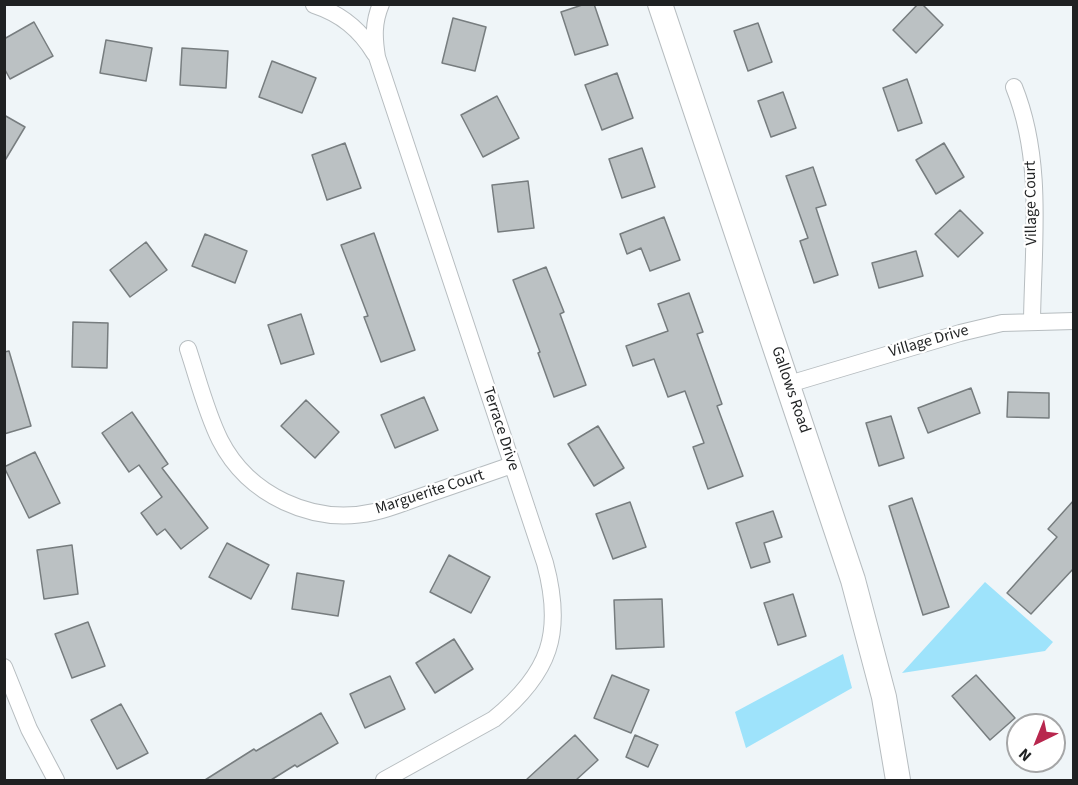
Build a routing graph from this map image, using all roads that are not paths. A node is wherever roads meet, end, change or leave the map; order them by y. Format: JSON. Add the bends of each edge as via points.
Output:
{"nodes":[{"id":1,"x":341,"y":4,"type":"edge"},
{"id":2,"x":381,"y":4,"type":"edge"},
{"id":3,"x":660,"y":4,"type":"edge"},
{"id":4,"x":314,"y":5,"type":"edge"},
{"id":5,"x":377,"y":57,"type":"junction"},
{"id":6,"x":1014,"y":87,"type":"dead end"},
{"id":7,"x":1032,"y":321,"type":"junction"},
{"id":8,"x":1074,"y":321,"type":"edge"},
{"id":9,"x":188,"y":350,"type":"dead end"},
{"id":10,"x":789,"y":384,"type":"junction"},
{"id":11,"x":512,"y":465,"type":"junction"},
{"id":12,"x":4,"y":667,"type":"edge"},
{"id":13,"x":56,"y":780,"type":"edge"},
{"id":14,"x":384,"y":780,"type":"edge"},
{"id":15,"x":898,"y":780,"type":"edge"}],
"edges":[{"from":1,"to":4,"type":"street"},
{"from":2,"to":5,"type":"street","name":"Terrace Drive","via":[[373,36]]},
{"from":3,"to":10,"type":"main road","name":"Gallows Road"},
{"from":4,"to":5,"type":"street","via":[[351,23]]},
{"from":5,"to":11,"type":"street","name":"Terrace Drive"},
{"from":6,"to":7,"type":"street","name":"Village Court","via":[[1029,135],[1034,170]]},
{"from":7,"to":8,"type":"street","name":"Village Drive"},
{"from":7,"to":10,"type":"street","name":"Village Drive","via":[[960,333]]},
{"from":9,"to":11,"type":"street","name":"Marguerite Court","via":[[216,432],[236,465],[273,497],[297,508],[349,516],[374,512]]},
{"from":10,"to":15,"type":"main road","name":"Gallows Road","via":[[870,637]]},
{"from":11,"to":14,"type":"street","name":"Terrace Drive","via":[[545,563],[554,606],[553,632],[540,670],[494,719]]},
{"from":12,"to":13,"type":"street","via":[[24,718]]}]}
